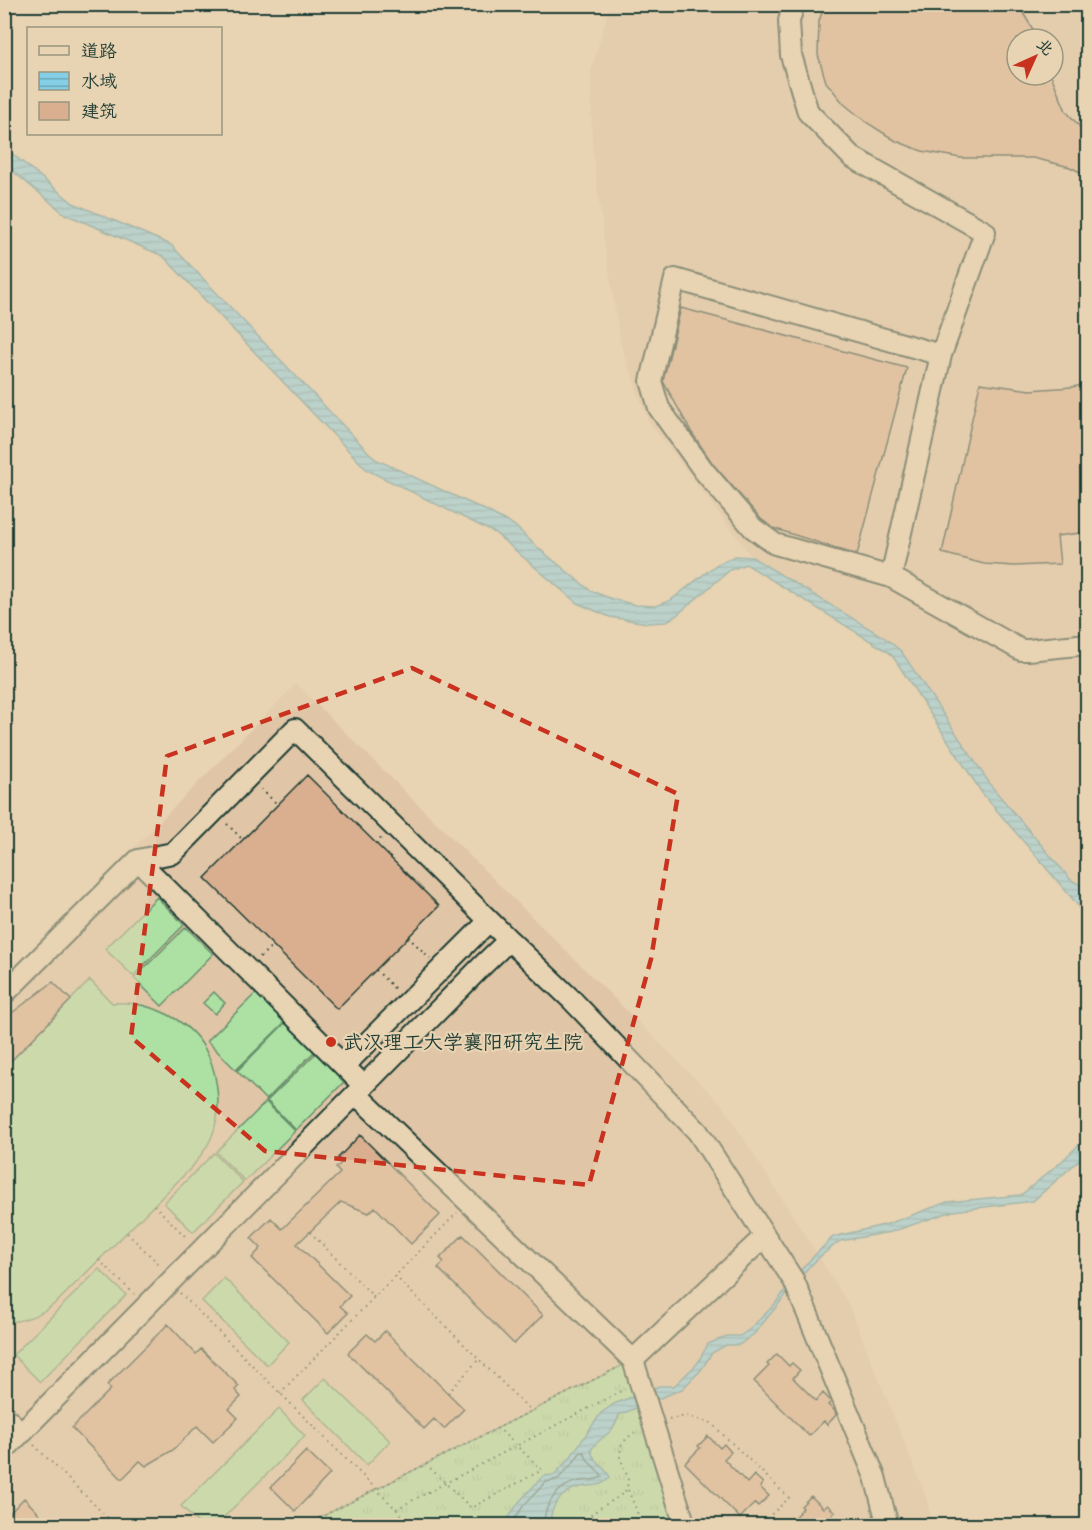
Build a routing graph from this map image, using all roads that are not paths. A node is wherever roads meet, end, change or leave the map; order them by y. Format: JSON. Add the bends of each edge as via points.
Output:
{"nodes":[{"id":1,"x":794,"y":4,"type":"edge"},
{"id":2,"x":941,"y":355,"type":"junction"},
{"id":3,"x":891,"y":577,"type":"junction"},
{"id":4,"x":1088,"y":644,"type":"edge"},
{"id":5,"x":138,"y":860,"type":"junction"},
{"id":6,"x":489,"y":921,"type":"junction"},
{"id":7,"x":509,"y":940,"type":"junction"},
{"id":8,"x":4,"y":994,"type":"edge"},
{"id":9,"x":344,"y":1066,"type":"junction"},
{"id":10,"x":360,"y":1090,"type":"junction"},
{"id":11,"x":765,"y":1236,"type":"junction"},
{"id":12,"x":633,"y":1360,"type":"junction"},
{"id":13,"x":4,"y":1416,"type":"edge"},
{"id":14,"x":22,"y":1433,"type":"junction"},
{"id":15,"x":4,"y":1450,"type":"edge"},
{"id":16,"x":685,"y":1526,"type":"edge"},
{"id":17,"x":888,"y":1526,"type":"edge"}],
"edges":[{"from":1,"to":2,"type":"street","via":[[789,21],[791,55],[808,112],[852,157],[984,232]]},
{"from":2,"to":3,"type":"street"},
{"from":2,"to":3,"type":"street","via":[[675,279],[651,381],[659,408],[704,471],[753,528],[775,544]]},
{"from":3,"to":4,"type":"street","via":[[1021,650]]},
{"from":5,"to":6,"type":"street","via":[[173,853],[295,729]]},
{"from":5,"to":8,"type":"street"},
{"from":5,"to":9,"type":"street"},
{"from":6,"to":7,"type":"street"},
{"from":6,"to":9,"type":"street"},
{"from":7,"to":10,"type":"street"},
{"from":7,"to":11,"type":"street","via":[[698,1132]]},
{"from":9,"to":10,"type":"street"},
{"from":10,"to":12,"type":"street"},
{"from":10,"to":14,"type":"street"},
{"from":11,"to":12,"type":"street"},
{"from":11,"to":17,"type":"street","via":[[794,1281],[875,1477]]},
{"from":12,"to":16,"type":"street"},
{"from":13,"to":14,"type":"street"},
{"from":14,"to":15,"type":"street"}]}
